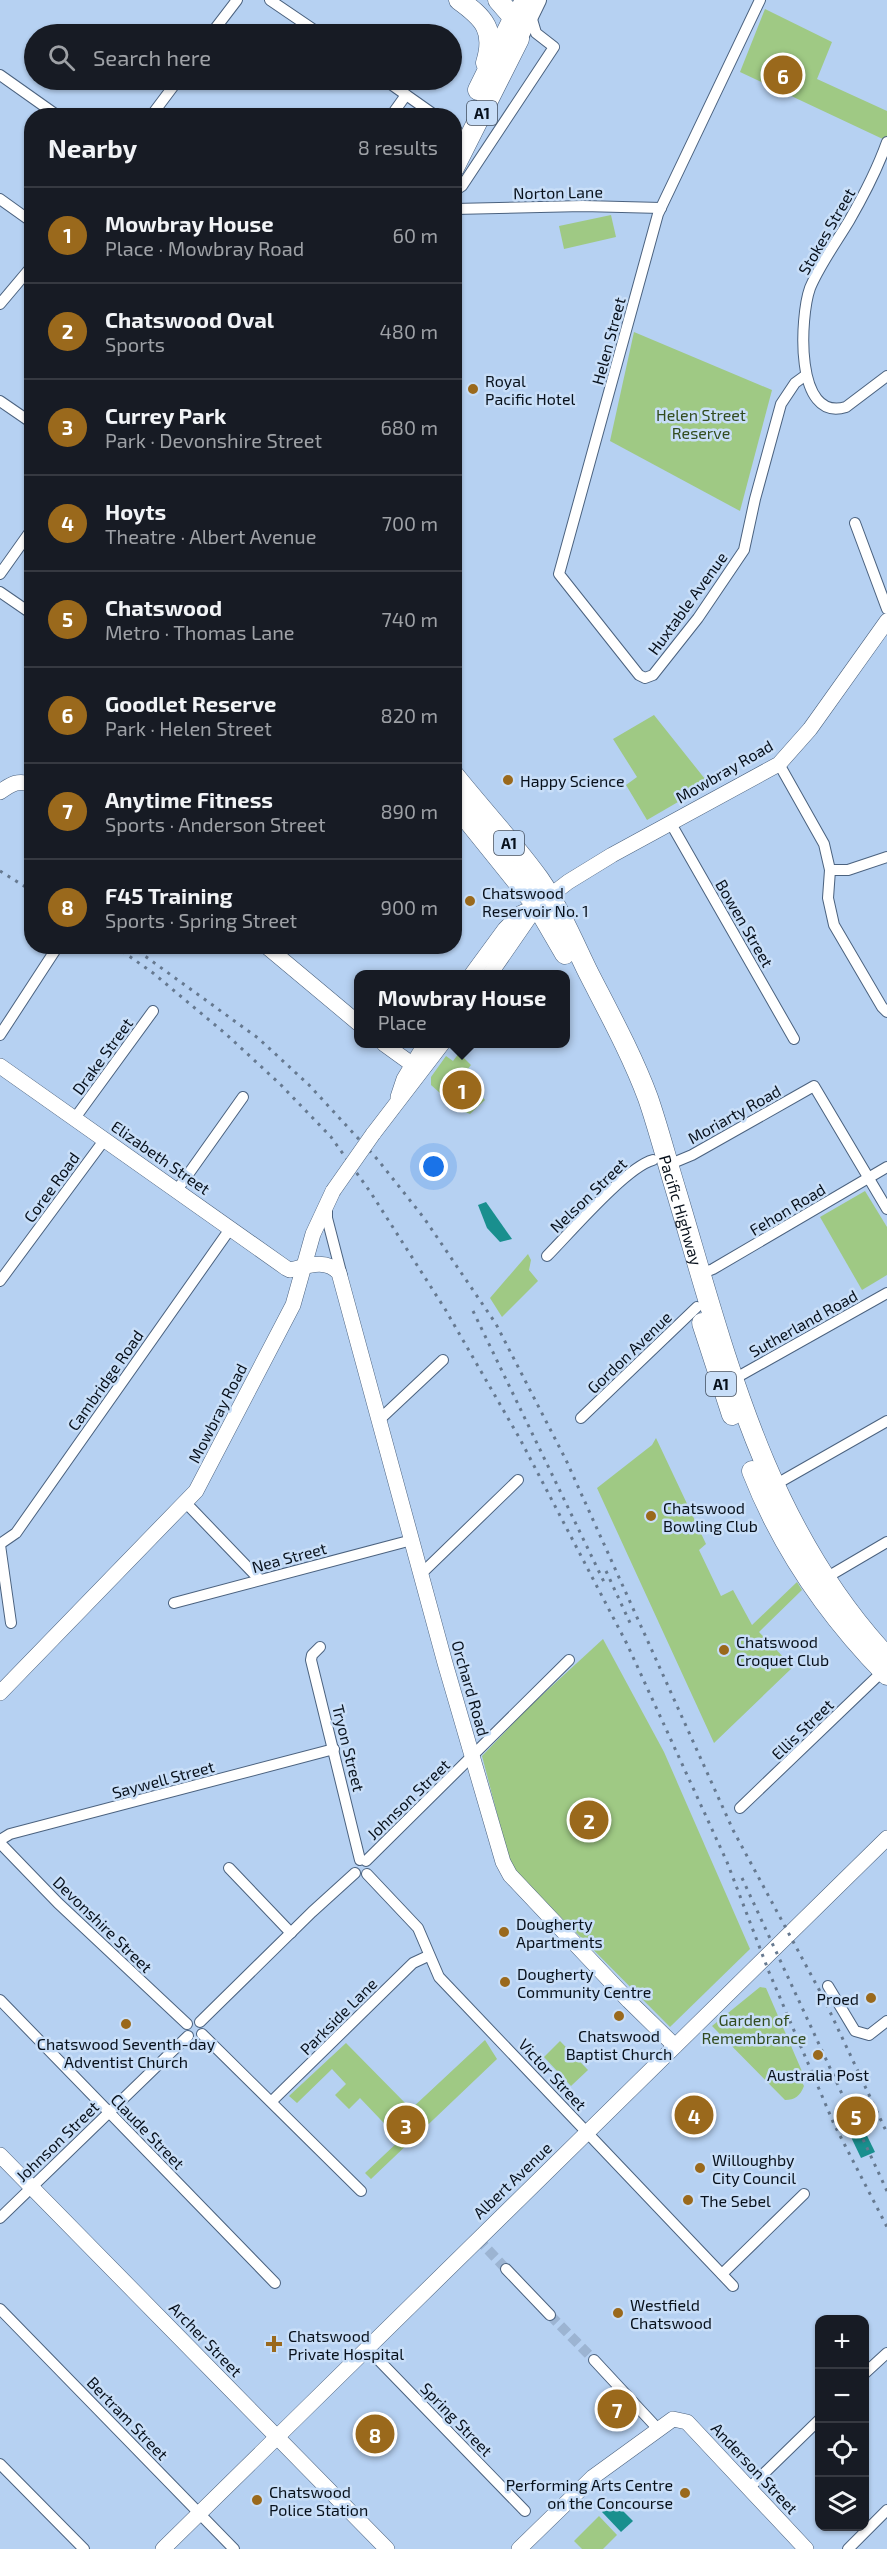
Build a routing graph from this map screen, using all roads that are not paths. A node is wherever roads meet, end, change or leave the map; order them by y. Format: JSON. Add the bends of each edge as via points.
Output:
{"nodes":[{"id":1,"x":237,"y":0,"type":"edge"},
{"id":2,"x":270,"y":0,"type":"edge"},
{"id":3,"x":459,"y":0,"type":"edge"},
{"id":4,"x":481,"y":0,"type":"edge"},
{"id":5,"x":498,"y":0,"type":"edge"},
{"id":6,"x":523,"y":0,"type":"edge"},
{"id":7,"x":538,"y":0,"type":"edge"},
{"id":8,"x":760,"y":0,"type":"edge"},
{"id":9,"x":219,"y":24,"type":"edge"},
{"id":10,"x":305,"y":24,"type":"edge"},
{"id":11,"x":518,"y":25,"type":"junction"},
{"id":12,"x":0,"y":75,"type":"edge"},
{"id":13,"x":170,"y":90,"type":"edge"},
{"id":14,"x":400,"y":90,"type":"edge"},
{"id":15,"x":478,"y":91,"type":"junction"},
{"id":16,"x":406,"y":94,"type":"junction"},
{"id":17,"x":47,"y":108,"type":"edge"},
{"id":18,"x":157,"y":108,"type":"edge"},
{"id":19,"x":396,"y":108,"type":"edge"},
{"id":20,"x":425,"y":108,"type":"edge"},
{"id":21,"x":462,"y":120,"type":"edge"},
{"id":22,"x":887,"y":142,"type":"edge"},
{"id":23,"x":462,"y":152,"type":"edge"},
{"id":24,"x":462,"y":186,"type":"edge"},
{"id":25,"x":0,"y":199,"type":"edge"},
{"id":26,"x":661,"y":208,"type":"junction"},
{"id":27,"x":462,"y":209,"type":"edge"},
{"id":28,"x":24,"y":216,"type":"edge"},
{"id":29,"x":24,"y":276,"type":"edge"},
{"id":30,"x":0,"y":304,"type":"edge"},
{"id":31,"x":806,"y":375,"type":"junction"},
{"id":32,"x":887,"y":376,"type":"edge"},
{"id":33,"x":0,"y":401,"type":"edge"},
{"id":34,"x":24,"y":418,"type":"edge"},
{"id":35,"x":855,"y":523,"type":"dead end"},
{"id":36,"x":24,"y":540,"type":"edge"},
{"id":37,"x":0,"y":574,"type":"edge"},
{"id":38,"x":0,"y":592,"type":"edge"},
{"id":39,"x":24,"y":608,"type":"edge"},
{"id":40,"x":887,"y":609,"type":"edge"},
{"id":41,"x":887,"y":621,"type":"edge"},
{"id":42,"x":645,"y":678,"type":"joint"},
{"id":43,"x":779,"y":764,"type":"junction"},
{"id":44,"x":24,"y":783,"type":"edge"},
{"id":45,"x":462,"y":785,"type":"edge"},
{"id":46,"x":0,"y":792,"type":"edge"},
{"id":47,"x":462,"y":812,"type":"edge"},
{"id":48,"x":670,"y":822,"type":"junction"},
{"id":49,"x":887,"y":857,"type":"edge"},
{"id":50,"x":830,"y":870,"type":"junction"},
{"id":51,"x":543,"y":901,"type":"junction"},
{"id":52,"x":53,"y":954,"type":"edge"},
{"id":53,"x":276,"y":954,"type":"edge"},
{"id":54,"x":476,"y":970,"type":"edge"},
{"id":55,"x":494,"y":970,"type":"edge"},
{"id":56,"x":153,"y":1011,"type":"dead end"},
{"id":57,"x":887,"y":1012,"type":"edge"},
{"id":58,"x":354,"y":1020,"type":"edge"},
{"id":59,"x":0,"y":1035,"type":"edge"},
{"id":60,"x":794,"y":1039,"type":"dead end"},
{"id":61,"x":390,"y":1048,"type":"edge"},
{"id":62,"x":424,"y":1048,"type":"edge"},
{"id":63,"x":438,"y":1048,"type":"edge"},
{"id":64,"x":0,"y":1066,"type":"edge"},
{"id":65,"x":417,"y":1068,"type":"junction"},
{"id":66,"x":243,"y":1097,"type":"dead end"},
{"id":67,"x":75,"y":1118,"type":"junction"},
{"id":68,"x":105,"y":1139,"type":"junction"},
{"id":69,"x":660,"y":1163,"type":"junction"},
{"id":70,"x":887,"y":1167,"type":"edge"},
{"id":71,"x":869,"y":1178,"type":"junction"},
{"id":72,"x":177,"y":1190,"type":"junction"},
{"id":73,"x":331,"y":1196,"type":"junction"},
{"id":74,"x":887,"y":1209,"type":"edge"},
{"id":75,"x":230,"y":1229,"type":"junction"},
{"id":76,"x":547,"y":1256,"type":"dead end"},
{"id":77,"x":304,"y":1267,"type":"junction"},
{"id":78,"x":700,"y":1274,"type":"junction"},
{"id":79,"x":342,"y":1279,"type":"junction"},
{"id":80,"x":0,"y":1281,"type":"edge"},
{"id":81,"x":887,"y":1293,"type":"edge"},
{"id":82,"x":697,"y":1307,"type":"junction"},
{"id":83,"x":444,"y":1360,"type":"dead end"},
{"id":84,"x":734,"y":1379,"type":"junction"},
{"id":85,"x":581,"y":1418,"type":"dead end"},
{"id":86,"x":379,"y":1420,"type":"junction"},
{"id":87,"x":887,"y":1421,"type":"edge"},
{"id":88,"x":518,"y":1480,"type":"dead end"},
{"id":89,"x":773,"y":1486,"type":"junction"},
{"id":90,"x":185,"y":1502,"type":"junction"},
{"id":91,"x":412,"y":1540,"type":"junction"},
{"id":92,"x":887,"y":1542,"type":"edge"},
{"id":93,"x":0,"y":1544,"type":"edge"},
{"id":94,"x":421,"y":1574,"type":"junction"},
{"id":95,"x":824,"y":1579,"type":"junction"},
{"id":96,"x":260,"y":1580,"type":"junction"},
{"id":97,"x":174,"y":1603,"type":"dead end"},
{"id":98,"x":11,"y":1623,"type":"dead end"},
{"id":99,"x":320,"y":1647,"type":"dead end"},
{"id":100,"x":568,"y":1660,"type":"dead end"},
{"id":101,"x":886,"y":1668,"type":"edge"},
{"id":102,"x":0,"y":1693,"type":"edge"},
{"id":103,"x":334,"y":1749,"type":"junction"},
{"id":104,"x":471,"y":1757,"type":"junction"},
{"id":105,"x":741,"y":1808,"type":"dead end"},
{"id":106,"x":887,"y":1838,"type":"edge"},
{"id":107,"x":0,"y":1842,"type":"edge"},
{"id":108,"x":363,"y":1861,"type":"junction"},
{"id":109,"x":229,"y":1868,"type":"dead end"},
{"id":110,"x":361,"y":1874,"type":"junction"},
{"id":111,"x":291,"y":1933,"type":"junction"},
{"id":112,"x":428,"y":1956,"type":"junction"},
{"id":113,"x":828,"y":1986,"type":"dead end"},
{"id":114,"x":0,"y":2000,"type":"edge"},
{"id":115,"x":887,"y":2021,"type":"edge"},
{"id":116,"x":200,"y":2022,"type":"junction"},
{"id":117,"x":187,"y":2024,"type":"junction"},
{"id":118,"x":202,"y":2034,"type":"junction"},
{"id":119,"x":188,"y":2036,"type":"junction"},
{"id":120,"x":675,"y":2046,"type":"junction"},
{"id":121,"x":272,"y":2101,"type":"junction"},
{"id":122,"x":109,"y":2112,"type":"junction"},
{"id":123,"x":588,"y":2132,"type":"junction"},
{"id":124,"x":0,"y":2155,"type":"edge"},
{"id":125,"x":32,"y":2188,"type":"junction"},
{"id":126,"x":361,"y":2191,"type":"dead end"},
{"id":127,"x":804,"y":2194,"type":"dead end"},
{"id":128,"x":0,"y":2218,"type":"edge"},
{"id":129,"x":506,"y":2269,"type":"tunnel mouth"},
{"id":130,"x":722,"y":2274,"type":"junction"},
{"id":131,"x":275,"y":2283,"type":"dead end"},
{"id":132,"x":733,"y":2286,"type":"dead end"},
{"id":133,"x":0,"y":2309,"type":"edge"},
{"id":134,"x":550,"y":2315,"type":"tunnel mouth"},
{"id":135,"x":367,"y":2348,"type":"junction"},
{"id":136,"x":887,"y":2353,"type":"edge"},
{"id":137,"x":594,"y":2360,"type":"tunnel mouth"},
{"id":138,"x":869,"y":2369,"type":"edge"},
{"id":139,"x":815,"y":2423,"type":"edge"},
{"id":140,"x":658,"y":2429,"type":"junction"},
{"id":141,"x":277,"y":2436,"type":"junction"},
{"id":142,"x":0,"y":2464,"type":"edge"},
{"id":143,"x":749,"y":2488,"type":"junction"},
{"id":144,"x":887,"y":2510,"type":"edge"},
{"id":145,"x":525,"y":2511,"type":"dead end"},
{"id":146,"x":199,"y":2514,"type":"junction"},
{"id":147,"x":84,"y":2549,"type":"edge"},
{"id":148,"x":163,"y":2549,"type":"edge"},
{"id":149,"x":234,"y":2549,"type":"edge"},
{"id":150,"x":387,"y":2549,"type":"edge"},
{"id":151,"x":519,"y":2549,"type":"edge"},
{"id":152,"x":806,"y":2549,"type":"edge"},
{"id":153,"x":848,"y":2549,"type":"edge"}],
"edges":[{"from":1,"to":9,"type":"street"},
{"from":2,"to":10,"type":"street"},
{"from":3,"to":15,"type":"highway","via":[[480,17],[490,38]]},
{"from":4,"to":11,"type":"highway","via":[[503,20]]},
{"from":5,"to":11,"type":"highway"},
{"from":6,"to":11,"type":"main road"},
{"from":7,"to":11,"type":"main road"},
{"from":8,"to":26,"type":"street","name":"Helen Street"},
{"from":11,"to":15,"type":"highway"},
{"from":11,"to":23,"type":"highway","number":"A1","via":[[509,58]]},
{"from":11,"to":24,"type":"street","via":[[554,47]]},
{"from":12,"to":17,"type":"street"},
{"from":13,"to":18,"type":"street"},
{"from":14,"to":16,"type":"street"},
{"from":15,"to":21,"type":"highway","number":"A1"},
{"from":16,"to":19,"type":"street"},
{"from":16,"to":20,"type":"street"},
{"from":22,"to":31,"type":"street","name":"Stokes Street","via":[[873,179],[810,288],[803,325]]},
{"from":25,"to":28,"type":"street"},
{"from":26,"to":27,"type":"street","name":"Norton Lane"},
{"from":26,"to":42,"type":"street","name":"Helen Street","via":[[560,574]]},
{"from":29,"to":30,"type":"street"},
{"from":31,"to":32,"type":"street","via":[[812,392],[822,403],[838,409]]},
{"from":31,"to":42,"type":"street","name":"Huxtable Avenue","via":[[795,383],[781,404],[744,550],[698,618],[653,675]]},
{"from":33,"to":34,"type":"street"},
{"from":35,"to":40,"type":"street"},
{"from":36,"to":37,"type":"street"},
{"from":38,"to":39,"type":"street"},
{"from":41,"to":43,"type":"main road","name":"Mowbray Road","via":[[810,729]]},
{"from":43,"to":48,"type":"main road","name":"Mowbray Road"},
{"from":43,"to":50,"type":"street","via":[[819,831]]},
{"from":44,"to":46,"type":"main road","via":[[14,783]]},
{"from":45,"to":51,"type":"highway","name":"Pacific Highway","number":"A1","via":[[538,878]]},
{"from":47,"to":51,"type":"highway","name":"Pacific Highway","number":"A1"},
{"from":48,"to":51,"type":"main road","name":"Mowbray Road"},
{"from":48,"to":60,"type":"street","name":"Bowen Street"},
{"from":49,"to":50,"type":"street","via":[[848,870]]},
{"from":50,"to":57,"type":"street","via":[[828,898],[834,925]]},
{"from":51,"to":54,"type":"main road","name":"Mowbray Road","via":[[521,913]]},
{"from":51,"to":55,"type":"main road","name":"Mowbray Road"},
{"from":51,"to":69,"type":"highway","name":"Pacific Highway","number":"A1","via":[[640,1078]]},
{"from":52,"to":59,"type":"street"},
{"from":53,"to":58,"type":"main road"},
{"from":56,"to":67,"type":"street","name":"Drake Street"},
{"from":61,"to":65,"type":"main road"},
{"from":62,"to":65,"type":"main road","name":"Mowbray Road"},
{"from":63,"to":65,"type":"main road","name":"Mowbray Road"},
{"from":64,"to":67,"type":"main road","name":"Elizabeth Street"},
{"from":65,"to":73,"type":"main road","name":"Mowbray Road","bridge":true,"via":[[404,1079],[396,1102]]},
{"from":66,"to":72,"type":"street"},
{"from":67,"to":68,"type":"main road","name":"Elizabeth Street"},
{"from":68,"to":72,"type":"main road","name":"Elizabeth Street"},
{"from":68,"to":80,"type":"street","name":"Coree Road"},
{"from":69,"to":71,"type":"street","name":"Moriarty Road","via":[[692,1155],[814,1086]]},
{"from":69,"to":76,"type":"street","name":"Nelson Street","via":[[646,1162],[628,1174]]},
{"from":69,"to":78,"type":"highway","name":"Pacific Highway","number":"A1"},
{"from":69,"to":82,"type":"highway","name":"Pacific Highway","number":"A1"},
{"from":70,"to":71,"type":"street","name":"Fehon Road"},
{"from":71,"to":74,"type":"street"},
{"from":71,"to":78,"type":"street","name":"Fehon Road"},
{"from":72,"to":75,"type":"main road","name":"Elizabeth Street"},
{"from":73,"to":77,"type":"main road","name":"Mowbray Road","via":[[313,1234]]},
{"from":73,"to":79,"type":"street","name":"Orchard Road","via":[[327,1218]]},
{"from":75,"to":77,"type":"main road","name":"Elizabeth Street","via":[[286,1268]]},
{"from":75,"to":93,"type":"street","name":"Cambridge Road","via":[[16,1533]]},
{"from":77,"to":79,"type":"main road","via":[[327,1265],[336,1269]]},
{"from":77,"to":90,"type":"main road","name":"Mowbray Road","via":[[298,1294],[286,1318],[207,1474]]},
{"from":78,"to":84,"type":"highway","name":"Pacific Highway","number":"A1"},
{"from":79,"to":86,"type":"main road","name":"Orchard Road"},
{"from":81,"to":84,"type":"street","name":"Sutherland Road"},
{"from":82,"to":85,"type":"street","name":"Gordon Avenue"},
{"from":82,"to":101,"type":"highway","name":"Pacific Highway","number":"A1","via":[[721,1385],[765,1499],[823,1602]]},
{"from":83,"to":86,"type":"street"},
{"from":84,"to":89,"type":"highway","name":"Pacific Highway","number":"A1"},
{"from":86,"to":91,"type":"main road","name":"Orchard Road"},
{"from":87,"to":89,"type":"street"},
{"from":88,"to":94,"type":"street"},
{"from":89,"to":95,"type":"highway","name":"Pacific Highway","number":"A1"},
{"from":90,"to":96,"type":"street"},
{"from":90,"to":102,"type":"main road","name":"Mowbray Road"},
{"from":91,"to":94,"type":"main road","name":"Orchard Road"},
{"from":91,"to":96,"type":"street","name":"Nea Street"},
{"from":92,"to":95,"type":"street"},
{"from":93,"to":98,"type":"street"},
{"from":94,"to":104,"type":"main road","name":"Orchard Road"},
{"from":95,"to":101,"type":"highway","name":"Pacific Highway","number":"A1"},
{"from":96,"to":97,"type":"street","name":"Nea Street"},
{"from":99,"to":103,"type":"street","name":"Tryon Street","via":[[310,1660]]},
{"from":100,"to":104,"type":"street","name":"Johnson Street"},
{"from":101,"to":105,"type":"street","name":"Ellis Street"},
{"from":103,"to":107,"type":"street","name":"Saywell Street","via":[[10,1834]]},
{"from":103,"to":108,"type":"street","name":"Tryon Street"},
{"from":104,"to":108,"type":"street","name":"Johnson Street"},
{"from":104,"to":120,"type":"main road","name":"Orchard Road","via":[[496,1843],[510,1875]]},
{"from":106,"to":120,"type":"main road","name":"Albert Avenue"},
{"from":107,"to":117,"type":"street","name":"Devonshire Street","via":[[58,1903]]},
{"from":108,"to":110,"type":"street","name":"Tryon Street","via":[[370,1866]]},
{"from":109,"to":111,"type":"street"},
{"from":110,"to":111,"type":"street"},
{"from":110,"to":112,"type":"street","name":"Victor Street","via":[[418,1928]]},
{"from":111,"to":116,"type":"street"},
{"from":112,"to":121,"type":"street","name":"Parkside Lane","via":[[413,1963]]},
{"from":112,"to":123,"type":"street","name":"Victor Street","via":[[439,1977]]},
{"from":113,"to":115,"type":"street","via":[[855,2031],[869,2035]]},
{"from":114,"to":122,"type":"street","name":"Claude Street"},
{"from":116,"to":117,"type":"street"},
{"from":116,"to":118,"type":"street"},
{"from":117,"to":119,"type":"street"},
{"from":118,"to":119,"type":"street"},
{"from":118,"to":121,"type":"street"},
{"from":119,"to":122,"type":"street","name":"Johnson Street"},
{"from":120,"to":123,"type":"main road","name":"Albert Avenue"},
{"from":121,"to":126,"type":"street"},
{"from":122,"to":125,"type":"street","name":"Johnson Street"},
{"from":122,"to":131,"type":"street","name":"Claude Street"},
{"from":123,"to":130,"type":"street","name":"Victor Street"},
{"from":123,"to":135,"type":"main road","name":"Albert Avenue"},
{"from":124,"to":125,"type":"main road","name":"Archer Street"},
{"from":125,"to":128,"type":"street","name":"Johnson Street"},
{"from":125,"to":141,"type":"main road","name":"Archer Street"},
{"from":127,"to":130,"type":"street"},
{"from":129,"to":134,"type":"street"},
{"from":130,"to":132,"type":"street","name":"Victor Street"},
{"from":133,"to":146,"type":"street","name":"Bertram Street"},
{"from":135,"to":141,"type":"main road","name":"Albert Avenue"},
{"from":135,"to":145,"type":"street","name":"Spring Street"},
{"from":136,"to":138,"type":"street"},
{"from":137,"to":140,"type":"street"},
{"from":139,"to":143,"type":"street"},
{"from":140,"to":143,"type":"main road","name":"Anderson Street","via":[[673,2419],[687,2422]]},
{"from":140,"to":151,"type":"main road","via":[[583,2485]]},
{"from":141,"to":146,"type":"main road","name":"Albert Avenue"},
{"from":141,"to":150,"type":"main road","name":"Archer Street"},
{"from":142,"to":147,"type":"street"},
{"from":143,"to":152,"type":"main road","name":"Anderson Street"},
{"from":144,"to":153,"type":"street"},
{"from":146,"to":148,"type":"main road","name":"Albert Avenue"},
{"from":146,"to":149,"type":"street","name":"Bertram Street"}]}
